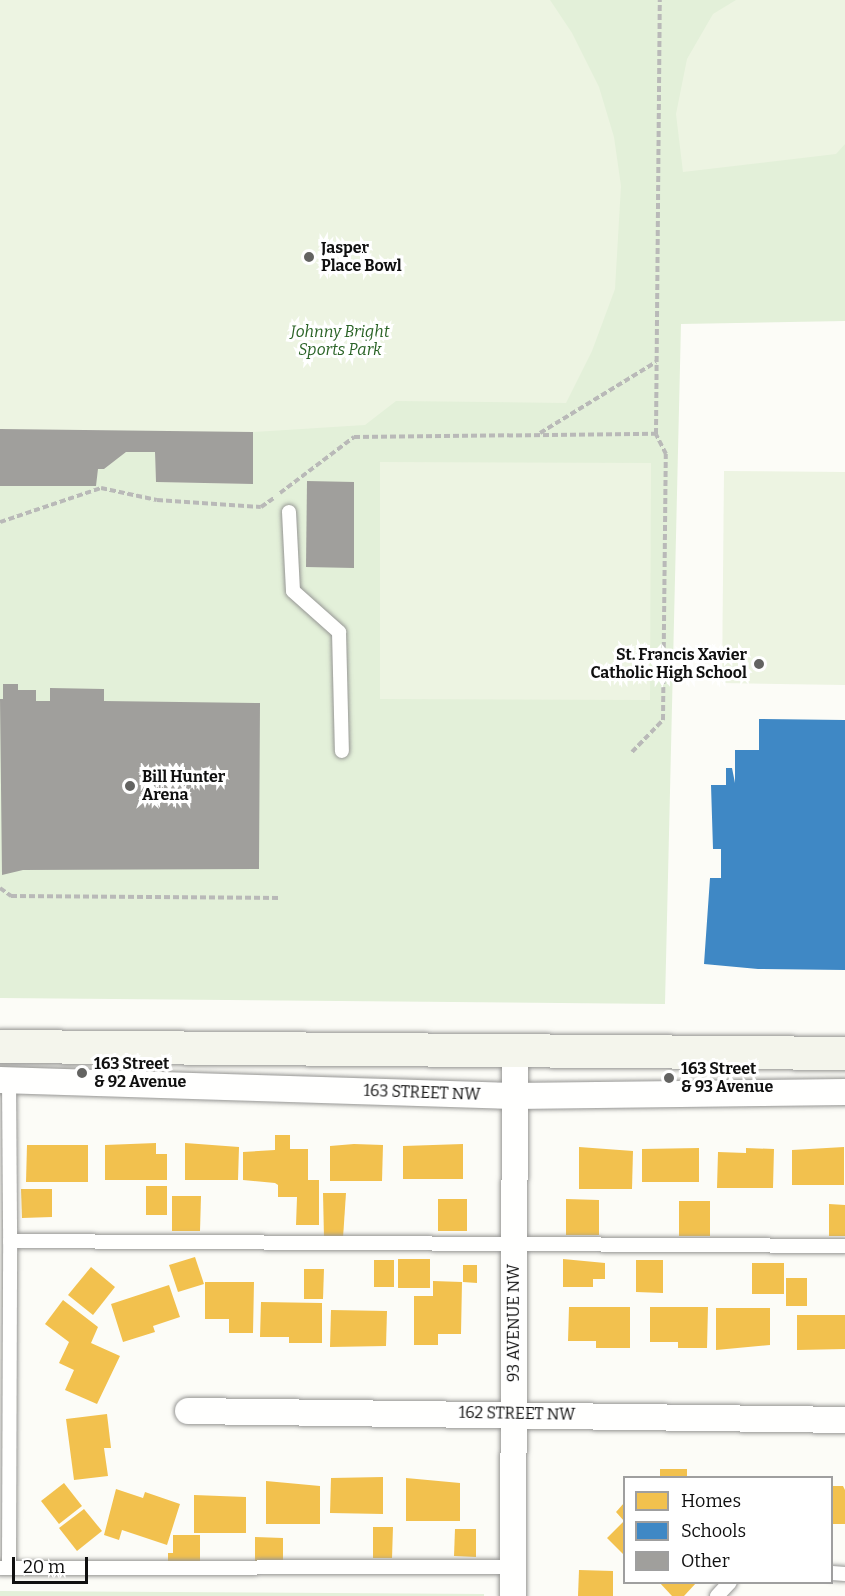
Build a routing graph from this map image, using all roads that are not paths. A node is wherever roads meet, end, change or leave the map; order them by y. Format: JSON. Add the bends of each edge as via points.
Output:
{"nodes":[{"id":1,"x":289,"y":512,"type":"dead end"},
{"id":2,"x":342,"y":751,"type":"dead end"},
{"id":3,"x":0,"y":1046,"type":"edge"},
{"id":4,"x":515,"y":1051,"type":"junction"},
{"id":5,"x":845,"y":1053,"type":"edge"},
{"id":6,"x":4,"y":1080,"type":"edge"},
{"id":7,"x":845,"y":1092,"type":"edge"},
{"id":8,"x":515,"y":1096,"type":"junction"},
{"id":9,"x":10,"y":1241,"type":"junction"},
{"id":10,"x":514,"y":1244,"type":"junction"},
{"id":11,"x":845,"y":1246,"type":"edge"},
{"id":12,"x":188,"y":1411,"type":"dead end"},
{"id":13,"x":514,"y":1413,"type":"junction"},
{"id":14,"x":845,"y":1420,"type":"edge"},
{"id":15,"x":513,"y":1567,"type":"junction"},
{"id":16,"x":4,"y":1568,"type":"edge"},
{"id":17,"x":728,"y":1584,"type":"edge"},
{"id":18,"x":513,"y":1596,"type":"edge"},
{"id":19,"x":717,"y":1596,"type":"edge"}],
"edges":[{"from":1,"to":2,"type":"lane","via":[[293,591],[339,632]]},
{"from":3,"to":4,"type":"main road"},
{"from":4,"to":5,"type":"main road"},
{"from":4,"to":8,"type":"street","name":"93 AVENUE NW"},
{"from":6,"to":8,"type":"street","name":"163 STREET NW"},
{"from":6,"to":9,"type":"lane"},
{"from":7,"to":8,"type":"street","name":"163 STREET NW"},
{"from":8,"to":10,"type":"street","name":"93 AVENUE NW"},
{"from":9,"to":10,"type":"lane"},
{"from":9,"to":16,"type":"lane"},
{"from":10,"to":11,"type":"lane"},
{"from":10,"to":13,"type":"street","name":"93 AVENUE NW"},
{"from":12,"to":13,"type":"street","name":"162 STREET NW"},
{"from":13,"to":14,"type":"street","name":"162 STREET NW"},
{"from":13,"to":15,"type":"street","name":"93 AVENUE NW"},
{"from":15,"to":16,"type":"lane"},
{"from":15,"to":18,"type":"street","name":"93 AVENUE NW"},
{"from":17,"to":19,"type":"lane"}]}
